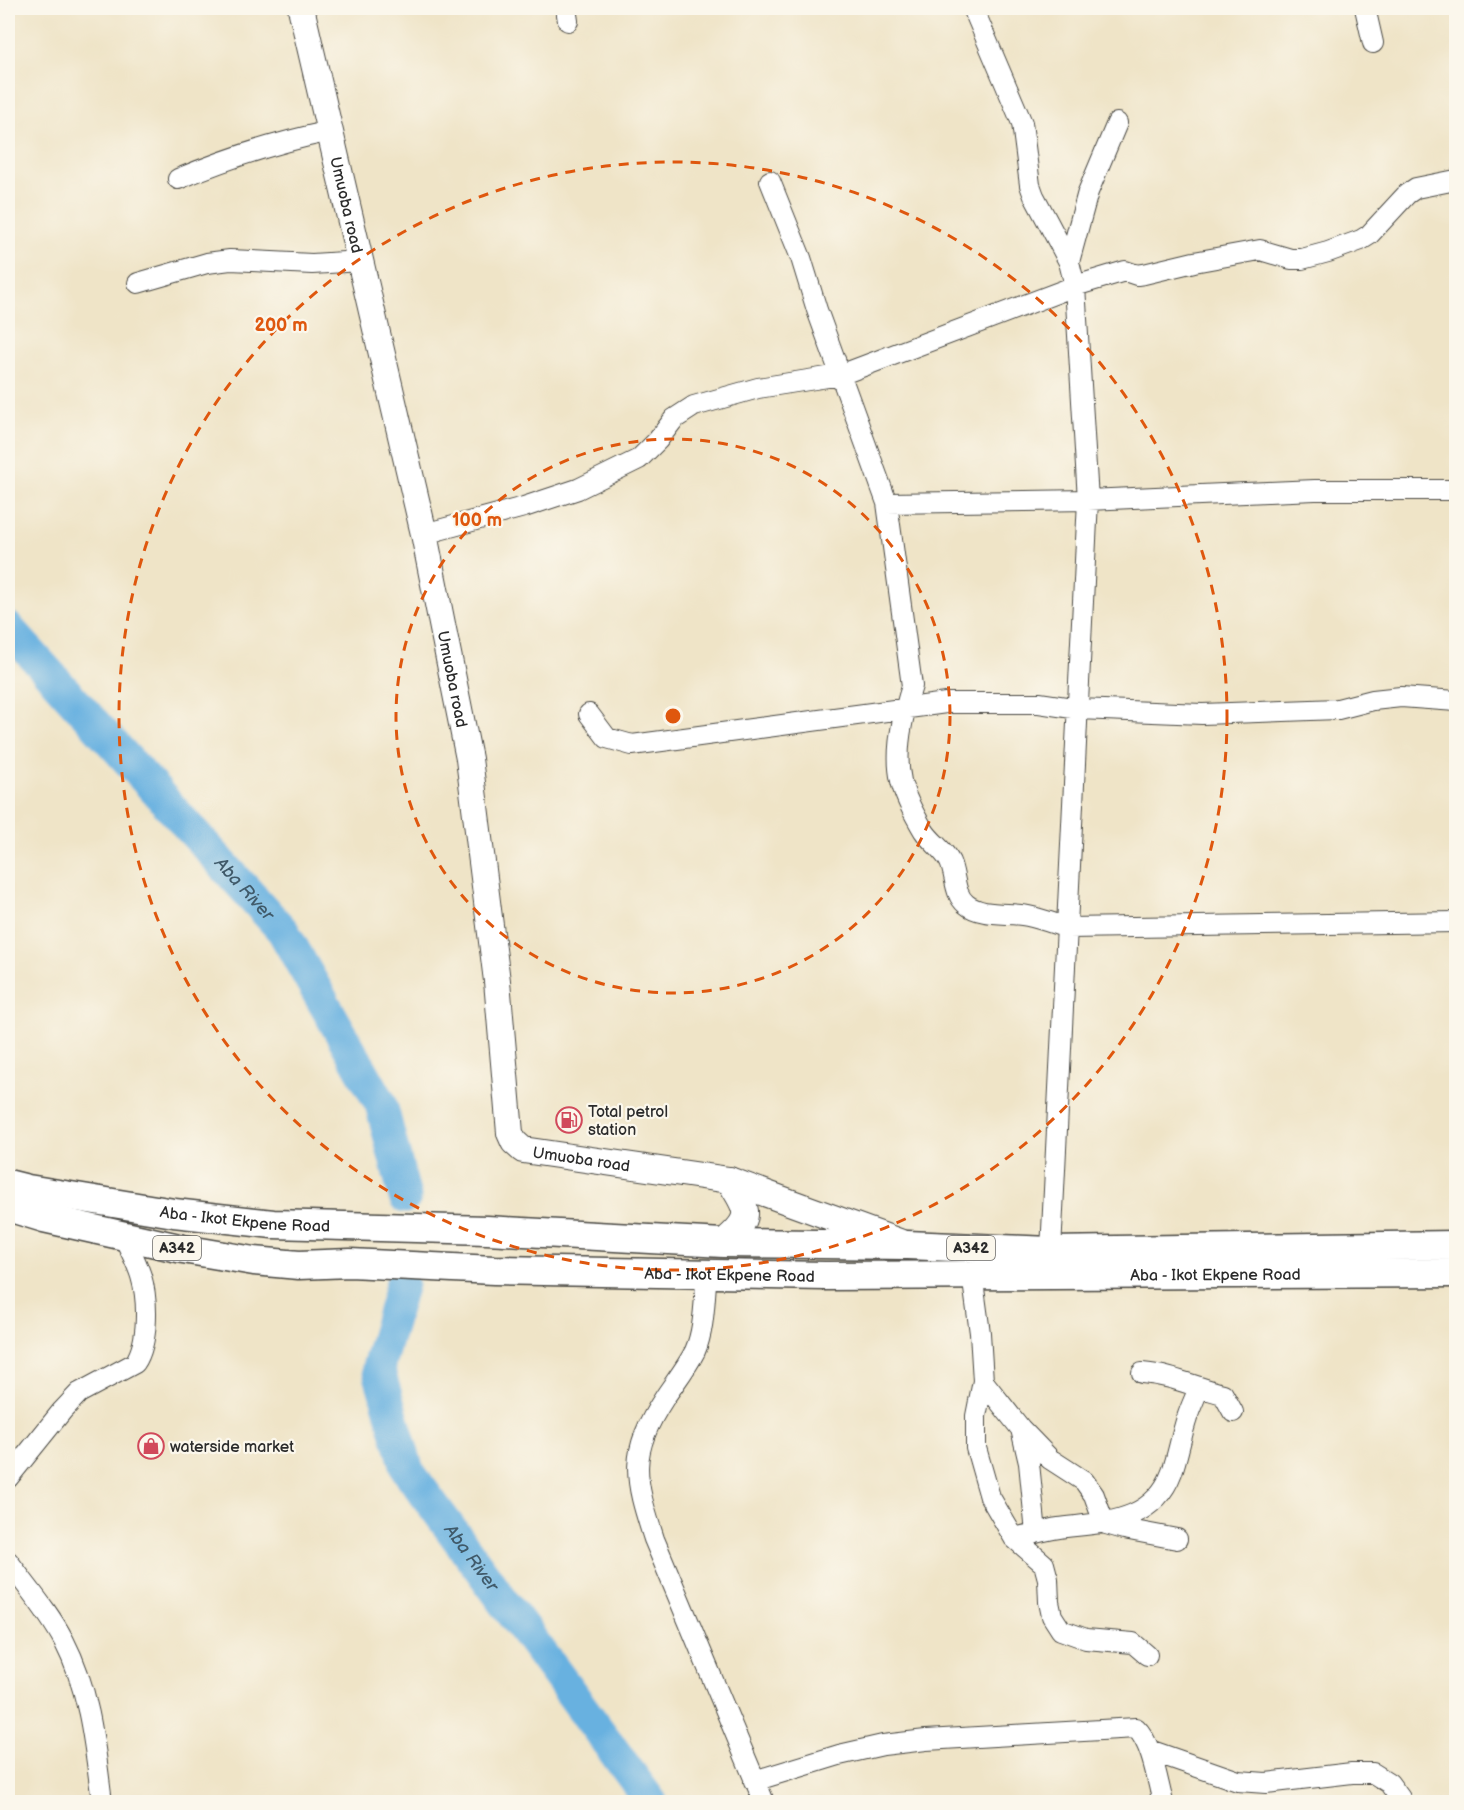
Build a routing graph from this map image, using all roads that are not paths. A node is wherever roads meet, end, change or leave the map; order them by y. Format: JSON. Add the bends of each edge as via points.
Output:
{"nodes":[{"id":1,"x":301,"y":8,"type":"edge"},
{"id":2,"x":973,"y":8,"type":"edge"},
{"id":3,"x":1365,"y":8,"type":"edge"},
{"id":4,"x":1373,"y":43,"type":"dead end"},
{"id":5,"x":1117,"y":123,"type":"dead end"},
{"id":6,"x":331,"y":131,"type":"junction"},
{"id":7,"x":178,"y":179,"type":"dead end"},
{"id":8,"x":1456,"y":180,"type":"edge"},
{"id":9,"x":770,"y":181,"type":"dead end"},
{"id":10,"x":361,"y":261,"type":"junction"},
{"id":11,"x":1069,"y":262,"type":"junction"},
{"id":12,"x":138,"y":283,"type":"dead end"},
{"id":13,"x":1075,"y":286,"type":"junction"},
{"id":14,"x":840,"y":375,"type":"junction"},
{"id":15,"x":1456,"y":490,"type":"edge"},
{"id":16,"x":1088,"y":500,"type":"junction"},
{"id":17,"x":887,"y":503,"type":"junction"},
{"id":18,"x":424,"y":534,"type":"junction"},
{"id":19,"x":1456,"y":701,"type":"edge"},
{"id":20,"x":905,"y":707,"type":"junction"},
{"id":21,"x":1078,"y":709,"type":"junction"},
{"id":22,"x":589,"y":714,"type":"dead end"},
{"id":23,"x":1456,"y":922,"type":"edge"},
{"id":24,"x":1068,"y":928,"type":"junction"},
{"id":25,"x":729,"y":1180,"type":"junction"},
{"id":26,"x":8,"y":1184,"type":"edge"},
{"id":27,"x":8,"y":1207,"type":"edge"},
{"id":28,"x":124,"y":1237,"type":"junction"},
{"id":29,"x":723,"y":1243,"type":"junction"},
{"id":30,"x":907,"y":1245,"type":"junction"},
{"id":31,"x":1456,"y":1245,"type":"edge"},
{"id":32,"x":1051,"y":1251,"type":"junction"},
{"id":33,"x":1456,"y":1273,"type":"edge"},
{"id":34,"x":706,"y":1274,"type":"junction"},
{"id":35,"x":972,"y":1274,"type":"junction"},
{"id":36,"x":1142,"y":1373,"type":"dead end"},
{"id":37,"x":983,"y":1381,"type":"junction"},
{"id":38,"x":1190,"y":1384,"type":"junction"},
{"id":39,"x":1233,"y":1412,"type":"dead end"},
{"id":40,"x":1021,"y":1429,"type":"junction"},
{"id":41,"x":8,"y":1478,"type":"edge"},
{"id":42,"x":1104,"y":1523,"type":"junction"},
{"id":43,"x":1036,"y":1533,"type":"junction"},
{"id":44,"x":1014,"y":1538,"type":"junction"},
{"id":45,"x":1177,"y":1539,"type":"dead end"},
{"id":46,"x":8,"y":1561,"type":"edge"},
{"id":47,"x":1147,"y":1655,"type":"dead end"},
{"id":48,"x":1149,"y":1750,"type":"junction"},
{"id":49,"x":754,"y":1781,"type":"junction"},
{"id":50,"x":102,"y":1803,"type":"edge"},
{"id":51,"x":764,"y":1803,"type":"edge"},
{"id":52,"x":1163,"y":1803,"type":"edge"},
{"id":53,"x":1401,"y":1803,"type":"edge"}],
"edges":[{"from":1,"to":6,"type":"main road","name":"Umuoba road"},
{"from":2,"to":11,"type":"street","via":[[1022,123],[1034,196]]},
{"from":3,"to":4,"type":"street"},
{"from":5,"to":11,"type":"street","via":[[1088,192]]},
{"from":6,"to":7,"type":"street","via":[[245,153]]},
{"from":6,"to":10,"type":"main road","name":"Umuoba road"},
{"from":8,"to":13,"type":"street","via":[[1416,188],[1369,235],[1328,252],[1291,259],[1260,250],[1144,274],[1125,271]]},
{"from":9,"to":14,"type":"street","via":[[801,258]]},
{"from":10,"to":12,"type":"street","via":[[312,264],[230,260]]},
{"from":10,"to":18,"type":"main road","name":"Umuoba road"},
{"from":11,"to":13,"type":"street"},
{"from":13,"to":14,"type":"street"},
{"from":13,"to":16,"type":"street"},
{"from":14,"to":17,"type":"street"},
{"from":14,"to":18,"type":"street","via":[[758,388],[693,406],[674,419],[639,459],[578,489]]},
{"from":15,"to":16,"type":"street","via":[[1315,490]]},
{"from":16,"to":17,"type":"street"},
{"from":16,"to":21,"type":"street"},
{"from":17,"to":20,"type":"street","via":[[912,686]]},
{"from":18,"to":25,"type":"main road","name":"Umuoba road","via":[[469,759],[514,1142],[523,1150]]},
{"from":19,"to":21,"type":"street","via":[[1401,697],[1338,710],[1202,714]]},
{"from":20,"to":21,"type":"street","via":[[1038,703]]},
{"from":20,"to":22,"type":"street","via":[[632,745],[607,738]]},
{"from":20,"to":24,"type":"street","via":[[899,759],[901,781],[916,819],[949,860],[958,893],[966,904],[978,911],[1031,916]]},
{"from":21,"to":24,"type":"street"},
{"from":23,"to":24,"type":"street"},
{"from":24,"to":32,"type":"street"},
{"from":25,"to":29,"type":"main road","via":[[747,1212],[744,1222]]},
{"from":25,"to":30,"type":"main road","name":"Umuoba road"},
{"from":26,"to":29,"type":"highway","name":"Aba - Ikot Ekpene Road","number":"A342","via":[[174,1213],[273,1224],[487,1230]]},
{"from":27,"to":28,"type":"highway","name":"Aba - Ikot Ekpene Road","number":"A342"},
{"from":28,"to":34,"type":"highway","name":"Aba - Ikot Ekpene Road","number":"A342","via":[[254,1261],[299,1265],[350,1263]]},
{"from":28,"to":41,"type":"street","via":[[144,1287],[146,1319],[141,1354],[135,1363],[79,1393]]},
{"from":29,"to":30,"type":"highway","name":"Aba - Ikot Ekpene Road","number":"A342"},
{"from":30,"to":32,"type":"highway","name":"Aba - Ikot Ekpene Road","number":"A342"},
{"from":31,"to":32,"type":"highway","name":"Aba - Ikot Ekpene Road","number":"A342"},
{"from":33,"to":35,"type":"highway","name":"Aba - Ikot Ekpene Road","number":"A342"},
{"from":34,"to":35,"type":"highway","name":"Aba - Ikot Ekpene Road","number":"A342"},
{"from":34,"to":49,"type":"street","via":[[700,1336],[694,1352],[650,1420],[637,1457],[640,1496]]},
{"from":35,"to":37,"type":"street"},
{"from":36,"to":38,"type":"street"},
{"from":37,"to":40,"type":"street"},
{"from":37,"to":44,"type":"street","via":[[976,1416],[976,1448],[990,1497]]},
{"from":38,"to":39,"type":"street","via":[[1223,1394]]},
{"from":38,"to":42,"type":"street","via":[[1188,1416],[1172,1472],[1162,1491],[1148,1506]]},
{"from":40,"to":42,"type":"street","via":[[1050,1459],[1084,1481],[1094,1495]]},
{"from":40,"to":43,"type":"street","via":[[1029,1463]]},
{"from":42,"to":43,"type":"street"},
{"from":42,"to":45,"type":"street"},
{"from":43,"to":44,"type":"street"},
{"from":44,"to":47,"type":"street","via":[[1044,1564],[1048,1602],[1061,1630],[1086,1639],[1133,1644]]},
{"from":46,"to":50,"type":"street","via":[[50,1617],[78,1671],[93,1735]]},
{"from":48,"to":49,"type":"street","via":[[1136,1728],[926,1740],[839,1755]]},
{"from":48,"to":52,"type":"street"},
{"from":48,"to":53,"type":"street","via":[[1238,1781],[1266,1783],[1373,1773],[1389,1783]]},
{"from":49,"to":51,"type":"street"}]}
